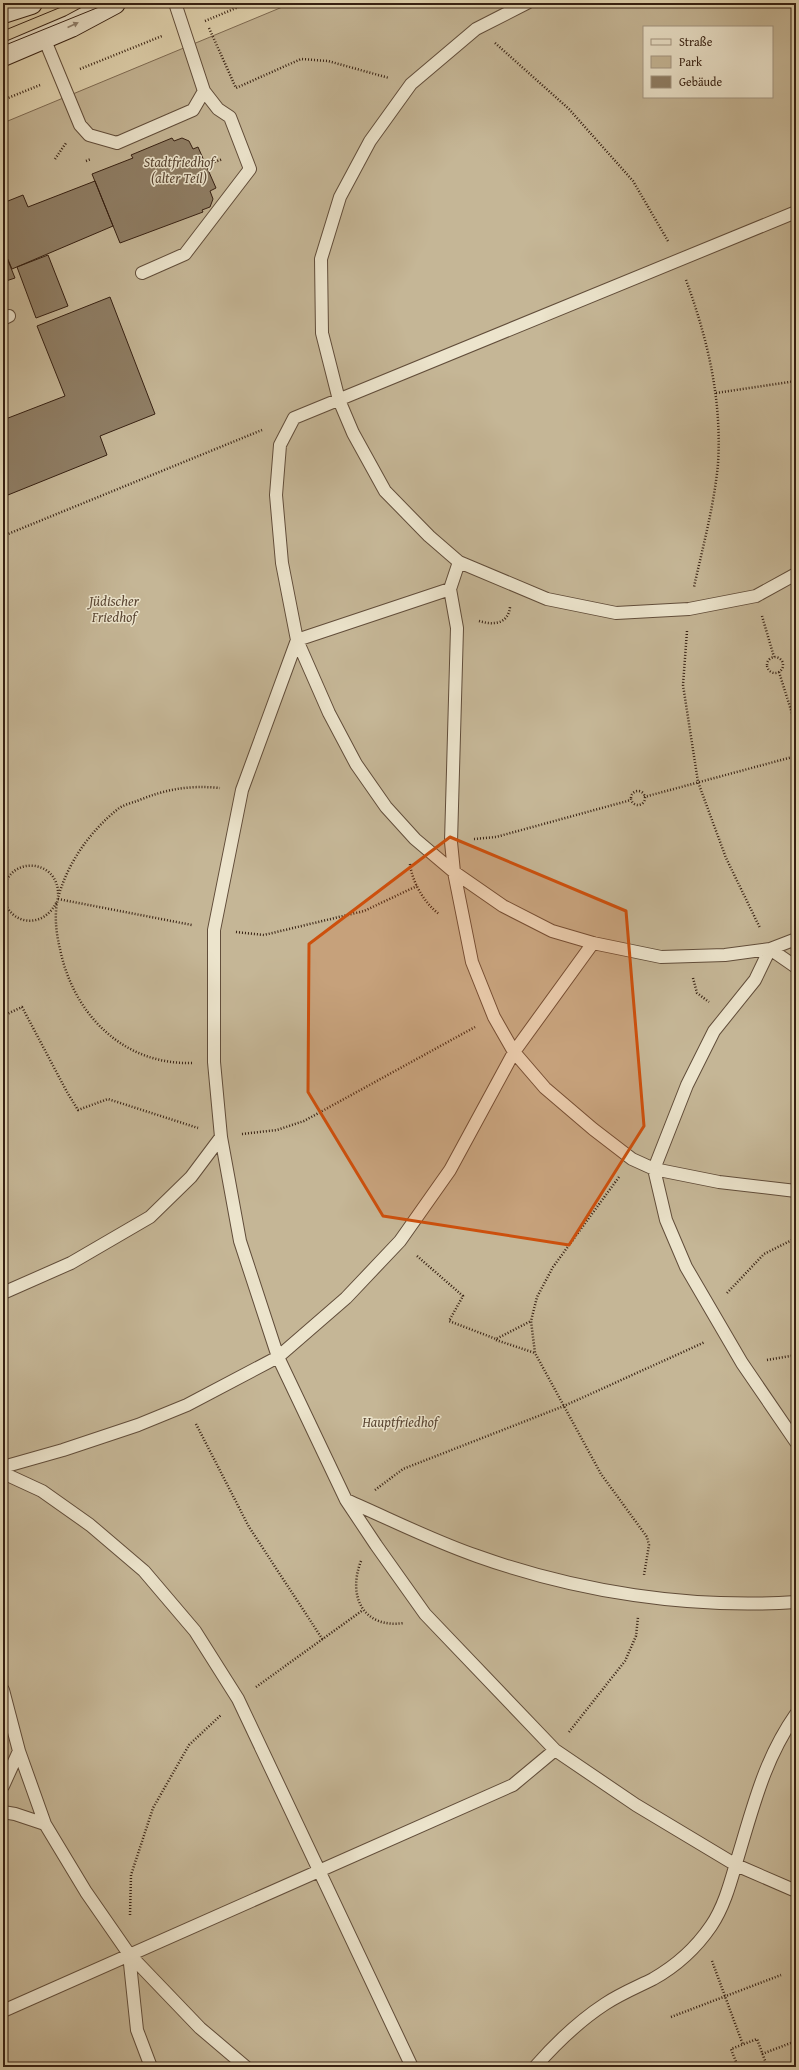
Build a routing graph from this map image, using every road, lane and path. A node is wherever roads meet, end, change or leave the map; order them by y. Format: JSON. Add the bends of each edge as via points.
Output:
{"nodes":[{"id":1,"x":31,"y":3,"type":"edge"},
{"id":2,"x":114,"y":3,"type":"edge"},
{"id":3,"x":175,"y":3,"type":"edge"},
{"id":4,"x":248,"y":3,"type":"edge"},
{"id":5,"x":527,"y":3,"type":"edge"},
{"id":6,"x":3,"y":12,"type":"edge"},
{"id":7,"x":206,"y":20,"type":"junction"},
{"id":8,"x":184,"y":28,"type":"junction"},
{"id":9,"x":476,"y":29,"type":"junction"},
{"id":10,"x":44,"y":38,"type":"junction"},
{"id":11,"x":3,"y":55,"type":"edge"},
{"id":12,"x":59,"y":77,"type":"junction"},
{"id":13,"x":411,"y":84,"type":"junction"},
{"id":14,"x":204,"y":91,"type":"junction"},
{"id":15,"x":3,"y":100,"type":"edge"},
{"id":16,"x":90,"y":159,"type":"dead end"},
{"id":17,"x":86,"y":161,"type":"dead end"},
{"id":18,"x":796,"y":212,"type":"edge"},
{"id":19,"x":680,"y":261,"type":"junction"},
{"id":20,"x":142,"y":273,"type":"dead end"},
{"id":21,"x":796,"y":381,"type":"edge"},
{"id":22,"x":716,"y":393,"type":"junction"},
{"id":23,"x":339,"y":400,"type":"junction"},
{"id":24,"x":294,"y":418,"type":"junction"},
{"id":25,"x":3,"y":536,"type":"edge"},
{"id":26,"x":459,"y":562,"type":"junction"},
{"id":27,"x":796,"y":574,"type":"edge"},
{"id":28,"x":516,"y":586,"type":"junction"},
{"id":29,"x":450,"y":589,"type":"junction"},
{"id":30,"x":756,"y":596,"type":"junction"},
{"id":31,"x":689,"y":609,"type":"junction"},
{"id":32,"x":454,"y":612,"type":"junction"},
{"id":33,"x":297,"y":640,"type":"junction"},
{"id":34,"x":774,"y":657,"type":"junction"},
{"id":35,"x":779,"y":672,"type":"junction"},
{"id":36,"x":796,"y":726,"type":"edge"},
{"id":37,"x":796,"y":756,"type":"edge"},
{"id":38,"x":698,"y":782,"type":"junction"},
{"id":39,"x":242,"y":790,"type":"junction"},
{"id":40,"x":644,"y":797,"type":"junction"},
{"id":41,"x":631,"y":800,"type":"junction"},
{"id":42,"x":415,"y":839,"type":"junction"},
{"id":43,"x":451,"y":842,"type":"junction"},
{"id":44,"x":454,"y":872,"type":"junction"},
{"id":45,"x":4,"y":884,"type":"edge"},
{"id":46,"x":417,"y":886,"type":"junction"},
{"id":47,"x":3,"y":891,"type":"edge"},
{"id":48,"x":3,"y":896,"type":"edge"},
{"id":49,"x":58,"y":899,"type":"junction"},
{"id":50,"x":464,"y":921,"type":"junction"},
{"id":51,"x":214,"y":930,"type":"junction"},
{"id":52,"x":796,"y":939,"type":"edge"},
{"id":53,"x":593,"y":943,"type":"junction"},
{"id":54,"x":770,"y":949,"type":"junction"},
{"id":55,"x":701,"y":956,"type":"junction"},
{"id":56,"x":796,"y":967,"type":"edge"},
{"id":57,"x":737,"y":1003,"type":"junction"},
{"id":58,"x":3,"y":1016,"type":"edge"},
{"id":59,"x":494,"y":1017,"type":"junction"},
{"id":60,"x":514,"y":1052,"type":"junction"},
{"id":61,"x":214,"y":1062,"type":"junction"},
{"id":62,"x":221,"y":1137,"type":"junction"},
{"id":63,"x":632,"y":1159,"type":"junction"},
{"id":64,"x":654,"y":1169,"type":"junction"},
{"id":65,"x":796,"y":1191,"type":"edge"},
{"id":66,"x":796,"y":1238,"type":"edge"},
{"id":67,"x":400,"y":1241,"type":"junction"},
{"id":68,"x":3,"y":1293,"type":"edge"},
{"id":69,"x":711,"y":1312,"type":"junction"},
{"id":70,"x":531,"y":1321,"type":"junction"},
{"id":71,"x":724,"y":1334,"type":"junction"},
{"id":72,"x":496,"y":1339,"type":"junction"},
{"id":73,"x":535,"y":1353,"type":"junction"},
{"id":74,"x":796,"y":1355,"type":"edge"},
{"id":75,"x":278,"y":1357,"type":"junction"},
{"id":76,"x":742,"y":1364,"type":"junction"},
{"id":77,"x":187,"y":1405,"type":"junction"},
{"id":78,"x":564,"y":1406,"type":"junction"},
{"id":79,"x":796,"y":1442,"type":"edge"},
{"id":80,"x":3,"y":1467,"type":"edge"},
{"id":81,"x":3,"y":1473,"type":"edge"},
{"id":82,"x":346,"y":1500,"type":"junction"},
{"id":83,"x":368,"y":1509,"type":"junction"},
{"id":84,"x":376,"y":1545,"type":"junction"},
{"id":85,"x":641,"y":1596,"type":"junction"},
{"id":86,"x":796,"y":1602,"type":"edge"},
{"id":87,"x":363,"y":1610,"type":"junction"},
{"id":88,"x":425,"y":1614,"type":"junction"},
{"id":89,"x":323,"y":1640,"type":"junction"},
{"id":90,"x":3,"y":1690,"type":"edge"},
{"id":91,"x":238,"y":1700,"type":"junction"},
{"id":92,"x":796,"y":1714,"type":"edge"},
{"id":93,"x":555,"y":1750,"type":"junction"},
{"id":94,"x":19,"y":1751,"type":"junction"},
{"id":95,"x":3,"y":1786,"type":"edge"},
{"id":96,"x":3,"y":1812,"type":"edge"},
{"id":97,"x":45,"y":1824,"type":"junction"},
{"id":98,"x":736,"y":1865,"type":"junction"},
{"id":99,"x":318,"y":1870,"type":"junction"},
{"id":100,"x":796,"y":1891,"type":"edge"},
{"id":101,"x":703,"y":1938,"type":"junction"},
{"id":102,"x":129,"y":1954,"type":"junction"},
{"id":103,"x":782,"y":1975,"type":"dead end"},
{"id":104,"x":725,"y":1996,"type":"junction"},
{"id":105,"x":3,"y":2011,"type":"edge"},
{"id":106,"x":671,"y":2017,"type":"dead end"},
{"id":107,"x":796,"y":2041,"type":"edge"},
{"id":108,"x":744,"y":2045,"type":"junction"},
{"id":109,"x":762,"y":2054,"type":"junction"},
{"id":110,"x":737,"y":2063,"type":"junction"},
{"id":111,"x":151,"y":2067,"type":"edge"},
{"id":112,"x":246,"y":2067,"type":"edge"},
{"id":113,"x":412,"y":2067,"type":"edge"},
{"id":114,"x":535,"y":2067,"type":"edge"},
{"id":115,"x":728,"y":2067,"type":"edge"},
{"id":116,"x":738,"y":2067,"type":"edge"},
{"id":117,"x":762,"y":2067,"type":"edge"}],
"edges":[{"from":1,"to":6,"type":"main road"},
{"from":10,"to":2,"type":"main road","one_way":true},
{"from":3,"to":8,"type":"lane"},
{"from":4,"to":7,"type":"path"},
{"from":5,"to":9,"type":"lane"},
{"from":7,"to":8,"type":"path"},
{"from":7,"to":13,"type":"path","via":[[236,88],[301,58],[328,61]]},
{"from":8,"to":12,"type":"path"},
{"from":8,"to":14,"type":"lane"},
{"from":9,"to":13,"type":"lane"},
{"from":9,"to":19,"type":"path","via":[[569,108],[633,180]]},
{"from":10,"to":11,"type":"main road"},
{"from":10,"to":12,"type":"lane"},
{"from":12,"to":14,"type":"lane","via":[[80,125],[89,135],[117,142],[193,110]]},
{"from":12,"to":15,"type":"path"},
{"from":13,"to":23,"type":"lane","via":[[370,141],[340,197],[321,259],[322,333]]},
{"from":14,"to":20,"type":"lane","via":[[218,109],[230,117],[250,168],[185,254]]},
{"from":16,"to":17,"type":"path"},
{"from":18,"to":19,"type":"lane"},
{"from":19,"to":22,"type":"path","via":[[703,327]]},
{"from":19,"to":23,"type":"lane"},
{"from":21,"to":22,"type":"path"},
{"from":22,"to":31,"type":"path","via":[[718,465],[711,513]]},
{"from":23,"to":24,"type":"lane"},
{"from":23,"to":26,"type":"lane","via":[[353,433],[385,490],[429,536]]},
{"from":24,"to":25,"type":"path"},
{"from":24,"to":33,"type":"lane","via":[[280,445],[276,495],[282,563]]},
{"from":26,"to":28,"type":"lane"},
{"from":26,"to":29,"type":"lane"},
{"from":27,"to":30,"type":"lane"},
{"from":28,"to":31,"type":"lane","via":[[548,600],[616,612]]},
{"from":28,"to":32,"type":"path","via":[[510,598],[509,614],[501,622],[491,625]]},
{"from":29,"to":32,"type":"lane"},
{"from":29,"to":33,"type":"lane"},
{"from":30,"to":31,"type":"lane"},
{"from":30,"to":34,"type":"path"},
{"from":31,"to":38,"type":"path","via":[[683,685]]},
{"from":32,"to":43,"type":"lane","via":[[457,628]]},
{"from":33,"to":39,"type":"lane"},
{"from":33,"to":42,"type":"lane","via":[[328,713],[356,764],[386,806]]},
{"from":34,"to":35,"type":"path","via":[[783,662]]},
{"from":34,"to":35,"type":"path","via":[[770,658],[768,667],[770,671]]},
{"from":35,"to":36,"type":"path"},
{"from":37,"to":38,"type":"path"},
{"from":38,"to":40,"type":"path"},
{"from":38,"to":54,"type":"path","via":[[726,858]]},
{"from":39,"to":49,"type":"path","via":[[197,786],[161,791],[119,808],[88,840],[69,869]]},
{"from":39,"to":51,"type":"lane"},
{"from":40,"to":41,"type":"path","via":[[640,805]]},
{"from":40,"to":41,"type":"path","via":[[640,792],[636,792],[631,796]]},
{"from":41,"to":43,"type":"path","via":[[496,837]]},
{"from":42,"to":44,"type":"lane"},
{"from":42,"to":46,"type":"path","via":[[410,851],[410,866]]},
{"from":43,"to":44,"type":"lane"},
{"from":44,"to":50,"type":"lane"},
{"from":44,"to":53,"type":"lane","via":[[503,906],[552,931]]},
{"from":45,"to":47,"type":"path"},
{"from":45,"to":49,"type":"path","via":[[16,869],[33,865],[42,868],[55,881]]},
{"from":46,"to":50,"type":"path","via":[[432,908],[448,920]]},
{"from":46,"to":51,"type":"path","via":[[364,911],[264,935]]},
{"from":48,"to":49,"type":"path","via":[[10,912],[28,921],[47,916]]},
{"from":49,"to":51,"type":"path"},
{"from":49,"to":61,"type":"path","via":[[56,930],[64,971],[82,1005],[101,1030],[138,1053],[178,1063]]},
{"from":50,"to":59,"type":"lane","via":[[472,962]]},
{"from":51,"to":61,"type":"lane"},
{"from":52,"to":54,"type":"lane"},
{"from":53,"to":55,"type":"lane","via":[[661,956]]},
{"from":53,"to":60,"type":"lane"},
{"from":54,"to":55,"type":"lane"},
{"from":54,"to":56,"type":"lane"},
{"from":54,"to":57,"type":"lane","via":[[755,980]]},
{"from":55,"to":57,"type":"path","via":[[693,967],[692,981],[697,993],[705,1001],[716,1005]]},
{"from":57,"to":64,"type":"lane","via":[[714,1031],[687,1085]]},
{"from":58,"to":62,"type":"path","via":[[22,1007],[78,1110],[108,1099]]},
{"from":59,"to":60,"type":"lane"},
{"from":59,"to":62,"type":"path","via":[[304,1121],[277,1130]]},
{"from":60,"to":63,"type":"lane","via":[[545,1088]]},
{"from":60,"to":67,"type":"lane","via":[[450,1170]]},
{"from":61,"to":62,"type":"lane"},
{"from":62,"to":68,"type":"lane","via":[[191,1177],[150,1217],[70,1263]]},
{"from":62,"to":75,"type":"lane","via":[[240,1241]]},
{"from":63,"to":64,"type":"lane"},
{"from":63,"to":70,"type":"path","via":[[553,1267],[537,1297]]},
{"from":64,"to":65,"type":"lane","via":[[719,1182]]},
{"from":64,"to":69,"type":"lane","via":[[666,1220],[686,1267]]},
{"from":66,"to":69,"type":"path","via":[[764,1254]]},
{"from":67,"to":72,"type":"path","via":[[463,1296],[449,1321]]},
{"from":67,"to":75,"type":"lane","via":[[346,1298]]},
{"from":69,"to":71,"type":"lane"},
{"from":70,"to":72,"type":"path"},
{"from":70,"to":73,"type":"path"},
{"from":71,"to":76,"type":"lane"},
{"from":71,"to":78,"type":"path"},
{"from":72,"to":73,"type":"path"},
{"from":73,"to":78,"type":"path"},
{"from":74,"to":76,"type":"path"},
{"from":75,"to":77,"type":"lane"},
{"from":75,"to":82,"type":"lane"},
{"from":76,"to":79,"type":"lane"},
{"from":77,"to":80,"type":"lane","via":[[130,1427]]},
{"from":77,"to":89,"type":"path","via":[[249,1527]]},
{"from":78,"to":83,"type":"path","via":[[403,1469],[376,1488]]},
{"from":78,"to":85,"type":"path","via":[[601,1474],[646,1537],[649,1545]]},
{"from":81,"to":91,"type":"lane","via":[[42,1491],[90,1525],[144,1571],[195,1631]]},
{"from":82,"to":83,"type":"lane"},
{"from":82,"to":84,"type":"lane"},
{"from":83,"to":85,"type":"lane","via":[[476,1556],[556,1581]]},
{"from":84,"to":87,"type":"path","via":[[363,1556],[358,1568],[356,1585]]},
{"from":84,"to":88,"type":"lane"},
{"from":85,"to":86,"type":"lane","via":[[710,1602]]},
{"from":85,"to":93,"type":"path","via":[[636,1636],[625,1661]]},
{"from":87,"to":88,"type":"path","via":[[381,1623],[393,1625],[408,1623]]},
{"from":87,"to":89,"type":"path"},
{"from":88,"to":93,"type":"lane"},
{"from":89,"to":91,"type":"path"},
{"from":90,"to":94,"type":"lane"},
{"from":91,"to":99,"type":"lane"},
{"from":91,"to":102,"type":"path","via":[[189,1745],[153,1808],[131,1875]]},
{"from":92,"to":98,"type":"lane","via":[[783,1732],[762,1778]]},
{"from":93,"to":98,"type":"lane","via":[[636,1805]]},
{"from":93,"to":99,"type":"lane","via":[[513,1785]]},
{"from":94,"to":95,"type":"lane"},
{"from":94,"to":97,"type":"lane"},
{"from":96,"to":97,"type":"lane"},
{"from":97,"to":102,"type":"lane","via":[[86,1892]]},
{"from":98,"to":100,"type":"lane"},
{"from":98,"to":101,"type":"lane","via":[[727,1893]]},
{"from":99,"to":102,"type":"lane"},
{"from":99,"to":113,"type":"lane"},
{"from":101,"to":104,"type":"path"},
{"from":101,"to":114,"type":"lane","via":[[688,1954],[655,1978],[605,2004],[556,2043]]},
{"from":102,"to":105,"type":"lane"},
{"from":102,"to":111,"type":"lane","via":[[137,2030]]},
{"from":102,"to":112,"type":"lane","via":[[200,2028]]},
{"from":103,"to":104,"type":"path"},
{"from":104,"to":106,"type":"path"},
{"from":104,"to":108,"type":"path"},
{"from":107,"to":109,"type":"path"},
{"from":108,"to":109,"type":"path","via":[[757,2040]]},
{"from":108,"to":110,"type":"path","via":[[732,2049]]},
{"from":109,"to":117,"type":"path","via":[[767,2066]]},
{"from":110,"to":115,"type":"path"},
{"from":110,"to":116,"type":"path"}]}
